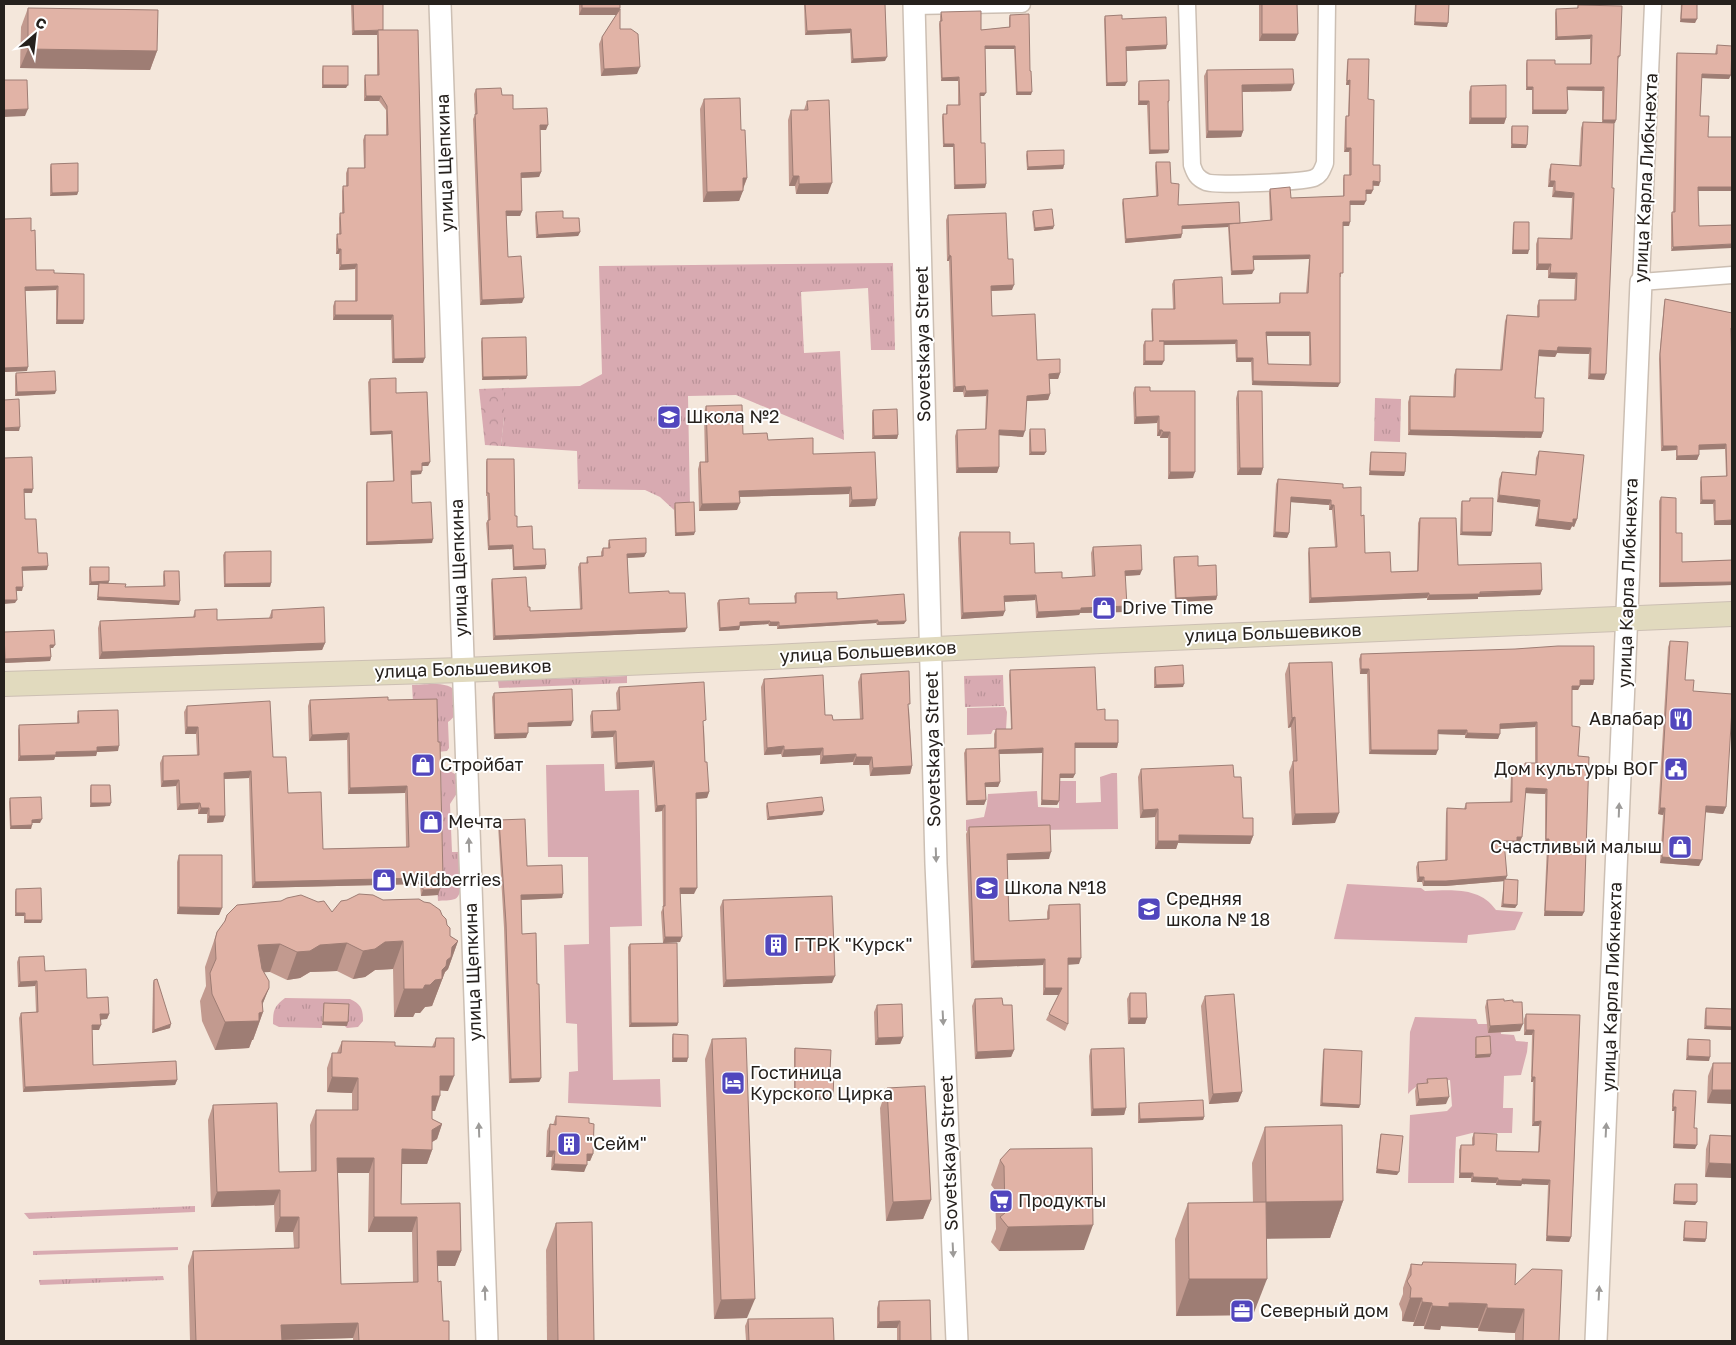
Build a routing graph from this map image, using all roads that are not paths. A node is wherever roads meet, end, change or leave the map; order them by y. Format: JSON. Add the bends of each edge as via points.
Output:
{"nodes":[{"id":1,"x":440,"y":4,"type":"edge"},
{"id":2,"x":1022,"y":4,"type":"edge"},
{"id":3,"x":1187,"y":4,"type":"edge"},
{"id":4,"x":1327,"y":4,"type":"edge"},
{"id":5,"x":1653,"y":4,"type":"edge"},
{"id":6,"x":914,"y":5,"type":"edge"},
{"id":7,"x":1732,"y":275,"type":"edge"},
{"id":8,"x":1641,"y":282,"type":"junction"},
{"id":9,"x":1732,"y":614,"type":"edge"},
{"id":10,"x":1628,"y":619,"type":"junction"},
{"id":11,"x":930,"y":649,"type":"junction"},
{"id":12,"x":462,"y":670,"type":"junction"},
{"id":13,"x":4,"y":684,"type":"edge"},
{"id":14,"x":487,"y":1341,"type":"edge"},
{"id":15,"x":957,"y":1341,"type":"edge"},
{"id":16,"x":1596,"y":1341,"type":"edge"}],
"edges":[{"from":1,"to":12,"type":"street","name":"улица Щепкина"},
{"from":2,"to":6,"type":"street","name":"Sovetskaya Street"},
{"from":3,"to":4,"type":"street","via":[[1192,165],[1195,176],[1207,183],[1312,179],[1321,174],[1325,163]]},
{"from":5,"to":8,"type":"street","name":"улица Карла Либкнехта"},
{"from":6,"to":11,"type":"street","name":"Sovetskaya Street"},
{"from":7,"to":8,"type":"street"},
{"from":8,"to":10,"type":"street","name":"улица Карла Либкнехта"},
{"from":9,"to":10,"type":"main road","name":"улица Большевиков"},
{"from":10,"to":11,"type":"main road","name":"улица Большевиков"},
{"from":16,"to":10,"type":"street","name":"улица Карла Либкнехта","one_way":true},
{"from":11,"to":12,"type":"main road","name":"улица Большевиков"},
{"from":11,"to":15,"type":"street","name":"Sovetskaya Street","one_way":true},
{"from":12,"to":13,"type":"main road","name":"улица Большевиков"},
{"from":14,"to":12,"type":"street","name":"улица Щепкина","one_way":true}]}
